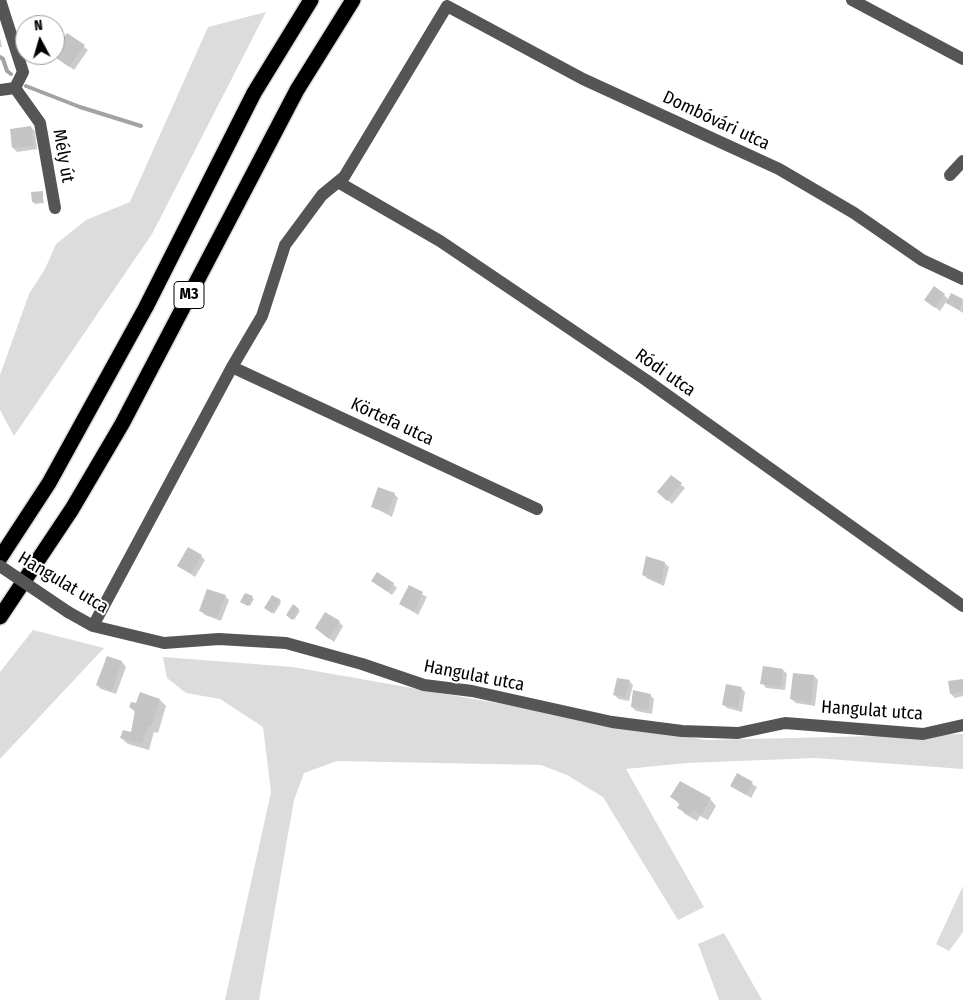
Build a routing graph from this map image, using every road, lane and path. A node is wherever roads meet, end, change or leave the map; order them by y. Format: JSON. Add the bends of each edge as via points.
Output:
{"nodes":[{"id":1,"x":0,"y":0,"type":"edge"},
{"id":2,"x":311,"y":0,"type":"edge"},
{"id":3,"x":353,"y":0,"type":"edge"},
{"id":4,"x":852,"y":0,"type":"edge"},
{"id":5,"x":963,"y":59,"type":"edge"},
{"id":6,"x":15,"y":88,"type":"junction"},
{"id":7,"x":0,"y":90,"type":"edge"},
{"id":8,"x":963,"y":161,"type":"edge"},
{"id":9,"x":950,"y":175,"type":"dead end"},
{"id":10,"x":338,"y":182,"type":"junction"},
{"id":11,"x":55,"y":208,"type":"dead end"},
{"id":12,"x":963,"y":278,"type":"edge"},
{"id":13,"x":232,"y":367,"type":"junction"},
{"id":14,"x":537,"y":509,"type":"dead end"},
{"id":15,"x":0,"y":558,"type":"edge"},
{"id":16,"x":0,"y":566,"type":"edge"},
{"id":17,"x":963,"y":606,"type":"edge"},
{"id":18,"x":0,"y":617,"type":"edge"},
{"id":19,"x":93,"y":626,"type":"junction"},
{"id":20,"x":963,"y":725,"type":"edge"}],
"edges":[{"from":1,"to":6,"type":"street","via":[[23,72]]},
{"from":2,"to":15,"type":"highway","number":"M3","via":[[254,93],[146,307],[49,483]]},
{"from":3,"to":18,"type":"highway","number":"M3","via":[[283,115],[122,424],[72,509]]},
{"from":4,"to":5,"type":"street"},
{"from":6,"to":7,"type":"street"},
{"from":6,"to":11,"type":"street","name":"Mély út","via":[[40,123]]},
{"from":8,"to":9,"type":"street"},
{"from":10,"to":12,"type":"street","name":"Dombóvári utca","via":[[447,6],[584,79],[779,169],[854,213],[922,260]]},
{"from":10,"to":13,"type":"street","via":[[322,195],[285,245],[262,316]]},
{"from":10,"to":17,"type":"street","name":"Ródi utca","via":[[440,241],[638,374]]},
{"from":13,"to":14,"type":"street","name":"Körtefa utca"},
{"from":13,"to":19,"type":"street"},
{"from":16,"to":19,"type":"street","name":"Hangulat utca","bridge":true},
{"from":19,"to":20,"type":"street","name":"Hangulat utca","via":[[164,644],[219,639],[286,643],[424,685],[472,691],[612,722],[673,730],[738,733],[786,723],[922,734]]}]}
